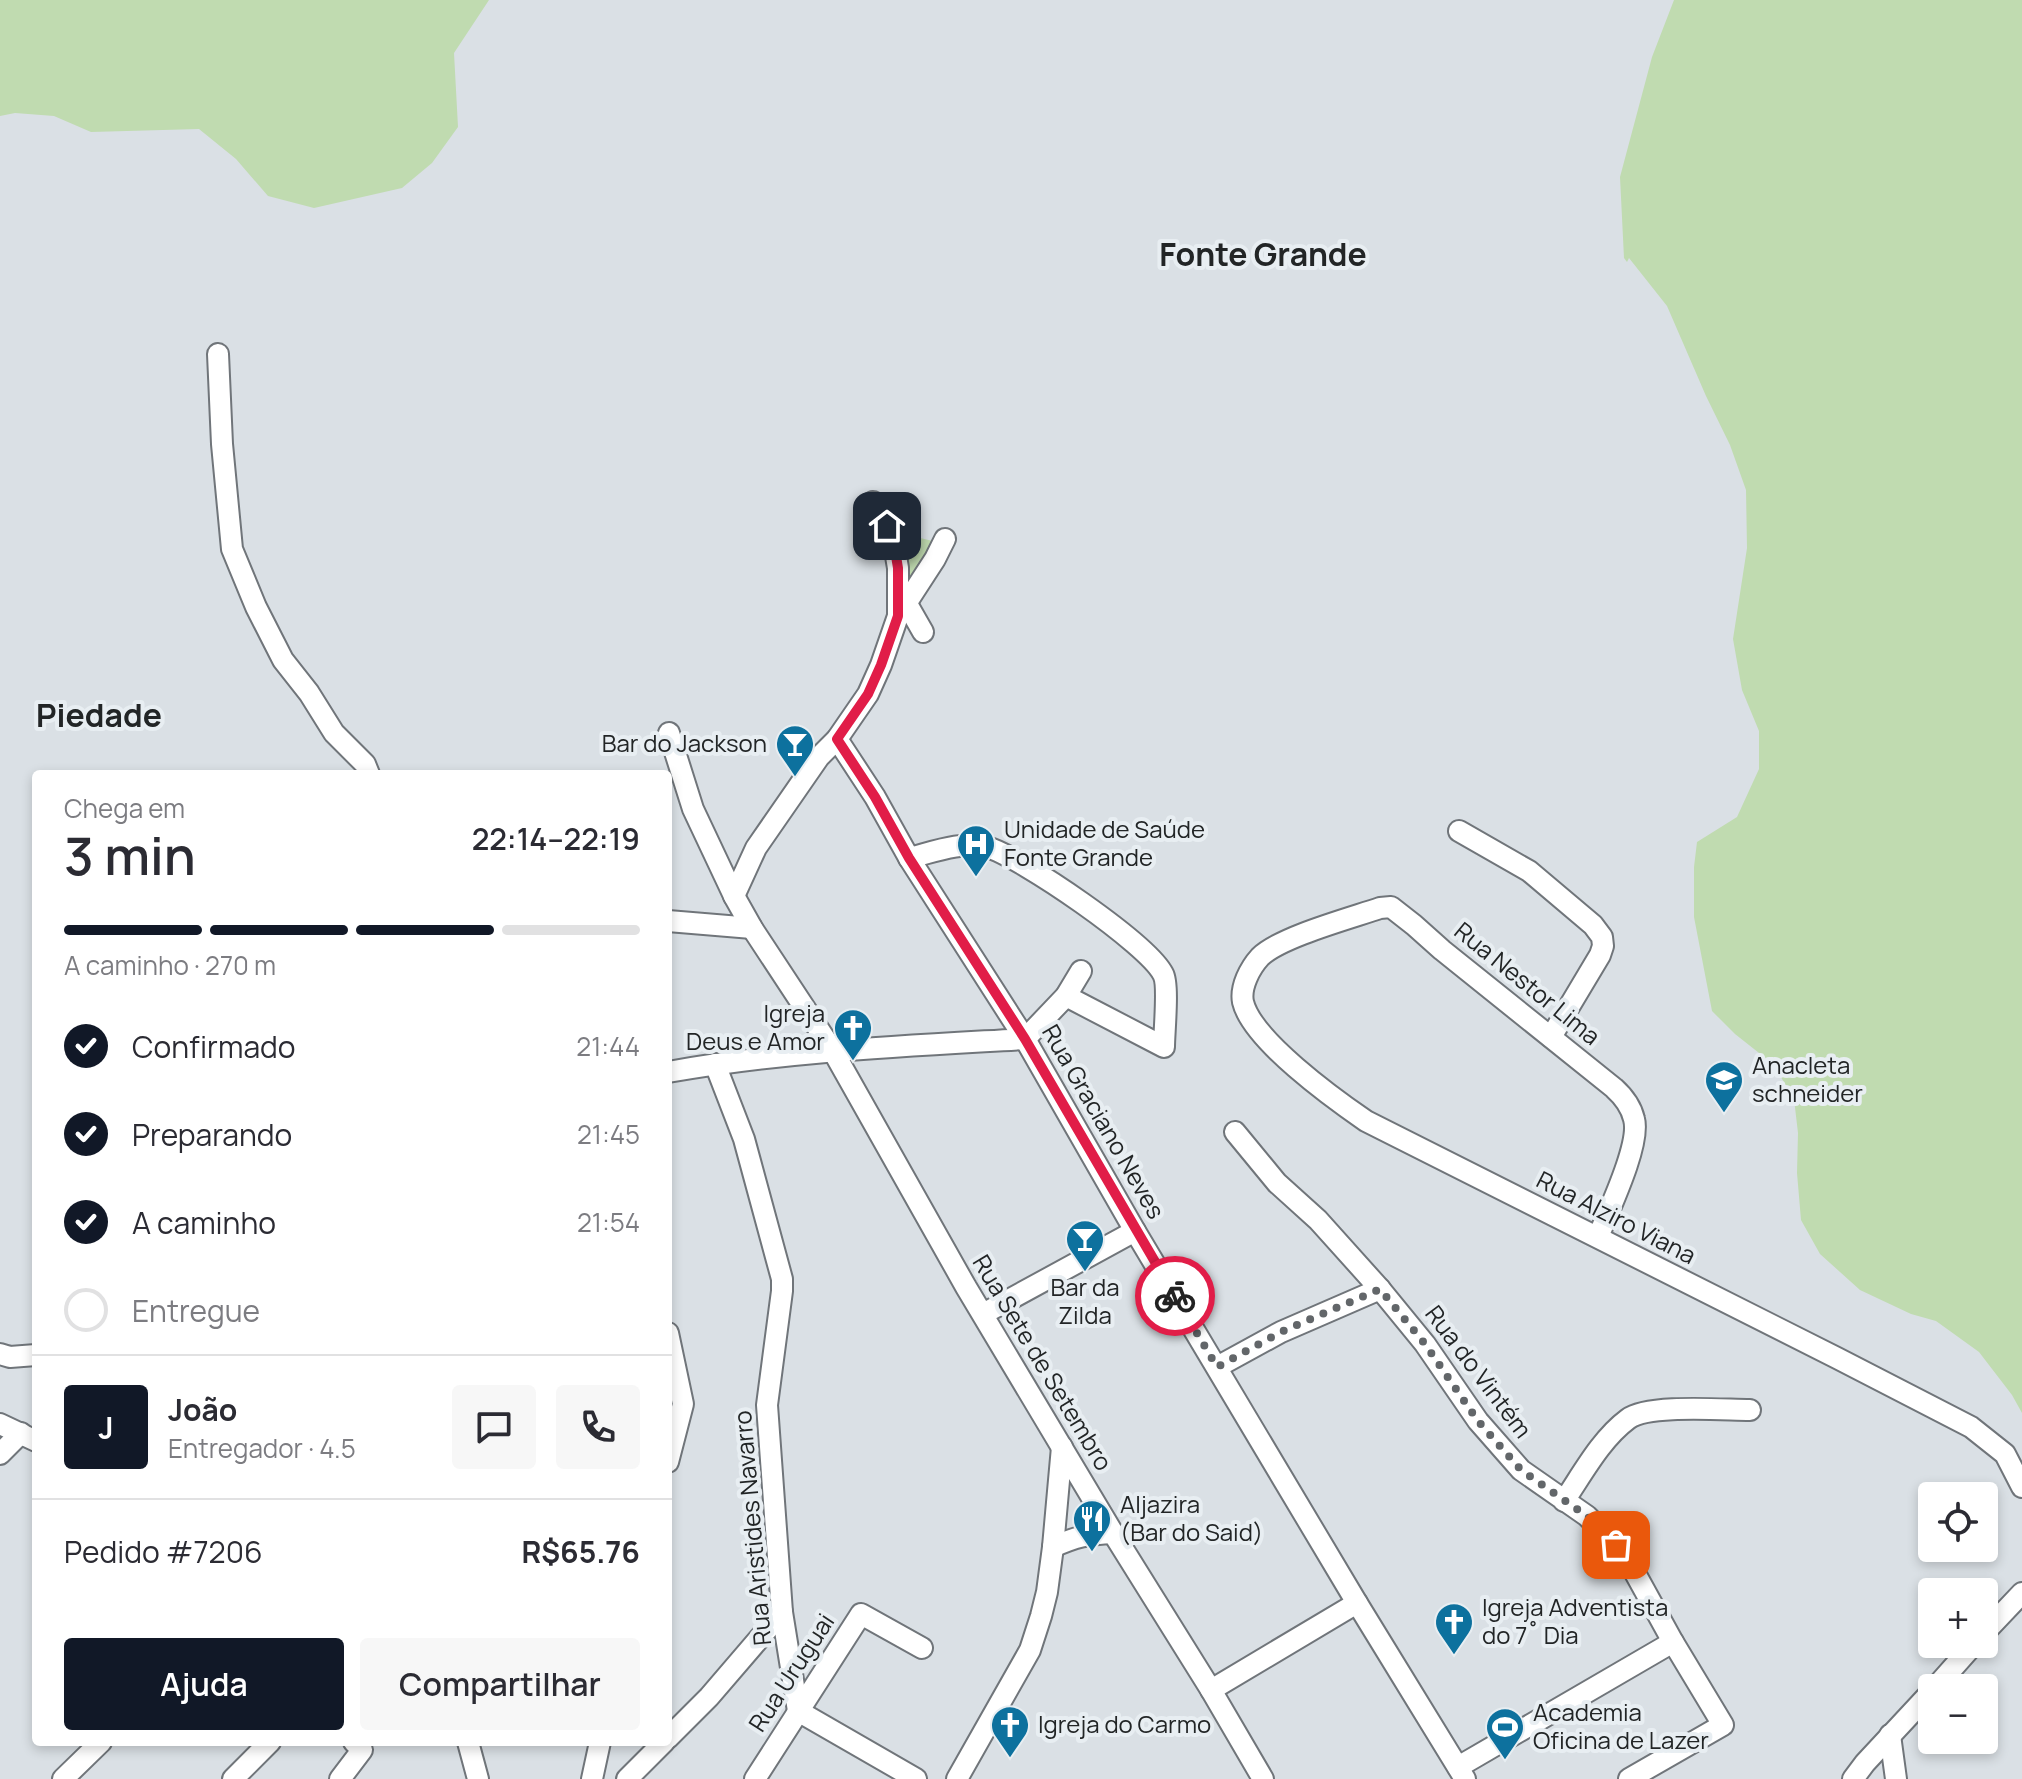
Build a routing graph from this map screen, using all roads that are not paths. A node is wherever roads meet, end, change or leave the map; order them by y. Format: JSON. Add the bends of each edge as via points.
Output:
{"nodes":[{"id":1,"x":218,"y":354,"type":"dead end"},
{"id":2,"x":873,"y":502,"type":"dead end"},
{"id":3,"x":945,"y":539,"type":"dead end"},
{"id":4,"x":902,"y":610,"type":"junction"},
{"id":5,"x":923,"y":632,"type":"dead end"},
{"id":6,"x":669,"y":733,"type":"dead end"},
{"id":7,"x":837,"y":739,"type":"junction"},
{"id":8,"x":367,"y":770,"type":"edge"},
{"id":9,"x":1459,"y":831,"type":"dead end"},
{"id":10,"x":909,"y":858,"type":"junction"},
{"id":11,"x":734,"y":896,"type":"junction"},
{"id":12,"x":672,"y":921,"type":"edge"},
{"id":13,"x":752,"y":928,"type":"junction"},
{"id":14,"x":1260,"y":957,"type":"joint"},
{"id":15,"x":1081,"y":971,"type":"dead end"},
{"id":16,"x":1066,"y":996,"type":"junction"},
{"id":17,"x":1551,"y":1037,"type":"junction"},
{"id":18,"x":1025,"y":1039,"type":"junction"},
{"id":19,"x":833,"y":1051,"type":"junction"},
{"id":20,"x":715,"y":1064,"type":"junction"},
{"id":21,"x":672,"y":1071,"type":"edge"},
{"id":22,"x":1235,"y":1132,"type":"dead end"},
{"id":23,"x":1135,"y":1231,"type":"junction"},
{"id":24,"x":1598,"y":1237,"type":"junction"},
{"id":25,"x":1380,"y":1289,"type":"junction"},
{"id":26,"x":983,"y":1314,"type":"junction"},
{"id":27,"x":672,"y":1352,"type":"edge"},
{"id":28,"x":0,"y":1354,"type":"edge"},
{"id":29,"x":32,"y":1355,"type":"edge"},
{"id":30,"x":1217,"y":1367,"type":"junction"},
{"id":31,"x":1750,"y":1410,"type":"dead end"},
{"id":32,"x":0,"y":1424,"type":"edge"},
{"id":33,"x":28,"y":1437,"type":"edge"},
{"id":34,"x":672,"y":1447,"type":"edge"},
{"id":35,"x":1062,"y":1447,"type":"junction"},
{"id":36,"x":0,"y":1454,"type":"edge"},
{"id":37,"x":2022,"y":1486,"type":"edge"},
{"id":38,"x":1564,"y":1501,"type":"junction"},
{"id":39,"x":1113,"y":1533,"type":"junction"},
{"id":40,"x":1053,"y":1547,"type":"junction"},
{"id":41,"x":2022,"y":1593,"type":"edge"},
{"id":42,"x":1357,"y":1603,"type":"junction"},
{"id":43,"x":782,"y":1612,"type":"junction"},
{"id":44,"x":1998,"y":1618,"type":"edge"},
{"id":45,"x":1673,"y":1642,"type":"junction"},
{"id":46,"x":922,"y":1648,"type":"dead end"},
{"id":47,"x":1961,"y":1658,"type":"edge"},
{"id":48,"x":1947,"y":1674,"type":"edge"},
{"id":49,"x":1211,"y":1690,"type":"junction"},
{"id":50,"x":1918,"y":1705,"type":"edge"},
{"id":51,"x":798,"y":1711,"type":"junction"},
{"id":52,"x":672,"y":1734,"type":"edge"},
{"id":53,"x":1890,"y":1735,"type":"junction"},
{"id":54,"x":97,"y":1746,"type":"edge"},
{"id":55,"x":266,"y":1746,"type":"edge"},
{"id":56,"x":358,"y":1746,"type":"edge"},
{"id":57,"x":469,"y":1746,"type":"edge"},
{"id":58,"x":599,"y":1746,"type":"edge"},
{"id":59,"x":660,"y":1746,"type":"edge"},
{"id":60,"x":1461,"y":1773,"type":"edge"},
{"id":61,"x":63,"y":1779,"type":"edge"},
{"id":62,"x":233,"y":1779,"type":"edge"},
{"id":63,"x":340,"y":1779,"type":"edge"},
{"id":64,"x":478,"y":1779,"type":"edge"},
{"id":65,"x":592,"y":1779,"type":"edge"},
{"id":66,"x":627,"y":1779,"type":"edge"},
{"id":67,"x":755,"y":1779,"type":"edge"},
{"id":68,"x":916,"y":1779,"type":"edge"},
{"id":69,"x":957,"y":1779,"type":"edge"},
{"id":70,"x":1263,"y":1779,"type":"edge"},
{"id":71,"x":1629,"y":1779,"type":"edge"},
{"id":72,"x":1853,"y":1779,"type":"edge"},
{"id":73,"x":1896,"y":1779,"type":"edge"}],
"edges":[{"from":1,"to":8,"type":"street","via":[[232,549],[283,660]]},
{"from":2,"to":4,"type":"street","via":[[894,544]]},
{"from":3,"to":4,"type":"street"},
{"from":4,"to":5,"type":"street"},
{"from":4,"to":7,"type":"street","via":[[868,694]]},
{"from":6,"to":11,"type":"street","name":"Rua Sete de Setembro","via":[[693,809]]},
{"from":7,"to":10,"type":"street","name":"Rua Graciano Neves"},
{"from":7,"to":11,"type":"street","via":[[756,848]]},
{"from":9,"to":17,"type":"street","via":[[1529,871],[1602,937],[1600,955]]},
{"from":10,"to":16,"type":"street","via":[[962,846],[985,847],[1042,876],[1144,950],[1165,976],[1164,1047]]},
{"from":10,"to":18,"type":"street","name":"Rua Graciano Neves"},
{"from":11,"to":13,"type":"street","name":"Rua Sete de Setembro"},
{"from":12,"to":13,"type":"street"},
{"from":13,"to":19,"type":"street","name":"Rua Sete de Setembro"},
{"from":14,"to":17,"type":"street","name":"Rua Nestor Lima","via":[[1281,943],[1391,907]]},
{"from":14,"to":24,"type":"street","name":"Rua Alziro Viana","via":[[1246,977],[1242,999],[1251,1021],[1327,1094],[1366,1121]]},
{"from":15,"to":16,"type":"street"},
{"from":16,"to":18,"type":"street"},
{"from":17,"to":24,"type":"street","name":"Rua Nestor Lima","via":[[1627,1101],[1636,1122],[1633,1146]]},
{"from":18,"to":19,"type":"street"},
{"from":18,"to":23,"type":"street","name":"Rua Graciano Neves"},
{"from":19,"to":20,"type":"street"},
{"from":19,"to":26,"type":"street","name":"Rua Sete de Setembro"},
{"from":20,"to":21,"type":"street"},
{"from":20,"to":43,"type":"street","name":"Rua Aristides Navarro","via":[[744,1139],[782,1279],[767,1405]]},
{"from":22,"to":25,"type":"street","name":"Rua do Vintém"},
{"from":23,"to":26,"type":"street"},
{"from":23,"to":30,"type":"street","name":"Rua Graciano Neves"},
{"from":24,"to":37,"type":"street","name":"Rua Alziro Viana","via":[[1971,1427],[2005,1454]]},
{"from":25,"to":30,"type":"street"},
{"from":25,"to":38,"type":"street","name":"Rua do Vintém","via":[[1478,1421],[1521,1470]]},
{"from":26,"to":35,"type":"street","name":"Rua Sete de Setembro"},
{"from":27,"to":34,"type":"street","via":[[683,1404]]},
{"from":28,"to":29,"type":"street"},
{"from":30,"to":42,"type":"street","name":"Rua Graciano Neves"},
{"from":31,"to":38,"type":"street","via":[[1660,1410],[1631,1416],[1605,1441]]},
{"from":32,"to":33,"type":"street"},
{"from":33,"to":36,"type":"street"},
{"from":35,"to":39,"type":"street","name":"Rua Sete de Setembro"},
{"from":35,"to":40,"type":"street"},
{"from":38,"to":45,"type":"street","name":"Rua do Vintém","via":[[1616,1545]]},
{"from":39,"to":40,"type":"street","via":[[1076,1537]]},
{"from":39,"to":49,"type":"street","name":"Rua Sete de Setembro"},
{"from":40,"to":69,"type":"street","via":[[1030,1650]]},
{"from":41,"to":44,"type":"street"},
{"from":42,"to":49,"type":"street"},
{"from":42,"to":60,"type":"street","name":"Rua Graciano Neves"},
{"from":43,"to":51,"type":"street","name":"Rua Aristides Navarro"},
{"from":43,"to":52,"type":"street"},
{"from":45,"to":60,"type":"street"},
{"from":45,"to":71,"type":"street","name":"Rua do Vintém","via":[[1723,1725]]},
{"from":46,"to":51,"type":"street","name":"Rua Uruguai","via":[[861,1614]]},
{"from":47,"to":48,"type":"street"},
{"from":49,"to":70,"type":"street","name":"Rua Sete de Setembro"},
{"from":50,"to":53,"type":"street"},
{"from":51,"to":67,"type":"street","name":"Rua Uruguai"},
{"from":51,"to":68,"type":"street"},
{"from":53,"to":72,"type":"street"},
{"from":53,"to":73,"type":"street"},
{"from":54,"to":61,"type":"street"},
{"from":55,"to":62,"type":"street"},
{"from":56,"to":63,"type":"street"},
{"from":57,"to":64,"type":"street"},
{"from":58,"to":65,"type":"street"},
{"from":59,"to":66,"type":"street"}]}
